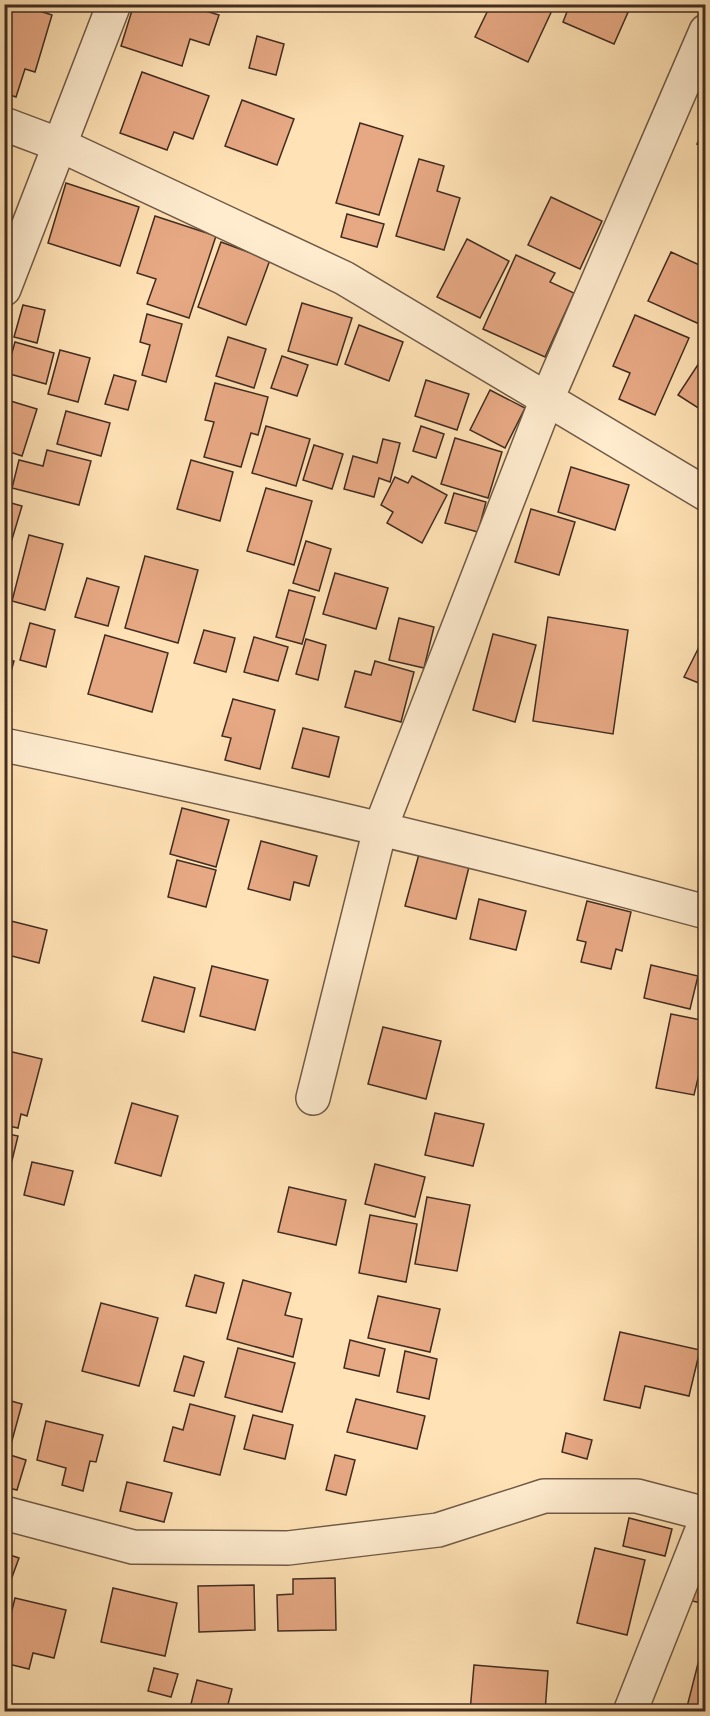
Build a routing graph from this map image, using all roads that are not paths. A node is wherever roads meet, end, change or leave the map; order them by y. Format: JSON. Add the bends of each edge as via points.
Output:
{"nodes":[{"id":1,"x":114,"y":4,"type":"edge"},
{"id":2,"x":705,"y":31,"type":"edge"},
{"id":3,"x":4,"y":124,"type":"edge"},
{"id":4,"x":60,"y":145,"type":"junction"},
{"id":5,"x":4,"y":289,"type":"edge"},
{"id":6,"x":547,"y":399,"type":"junction"},
{"id":7,"x":705,"y":494,"type":"edge"},
{"id":8,"x":4,"y":745,"type":"edge"},
{"id":9,"x":380,"y":829,"type":"junction"},
{"id":10,"x":705,"y":912,"type":"edge"},
{"id":11,"x":313,"y":1098,"type":"dead end"},
{"id":12,"x":4,"y":1513,"type":"edge"},
{"id":13,"x":705,"y":1514,"type":"edge"},
{"id":14,"x":705,"y":1520,"type":"edge"},
{"id":15,"x":630,"y":1712,"type":"edge"}],
"edges":[{"from":1,"to":4,"type":"street"},
{"from":2,"to":6,"type":"street"},
{"from":3,"to":4,"type":"street"},
{"from":4,"to":5,"type":"street"},
{"from":4,"to":6,"type":"street","via":[[344,278]]},
{"from":6,"to":7,"type":"street"},
{"from":6,"to":9,"type":"street"},
{"from":8,"to":9,"type":"street"},
{"from":9,"to":10,"type":"street"},
{"from":9,"to":11,"type":"street"},
{"from":12,"to":13,"type":"street","via":[[133,1547],[264,1548],[438,1530],[544,1496],[637,1496]]},
{"from":14,"to":15,"type":"street"}]}
